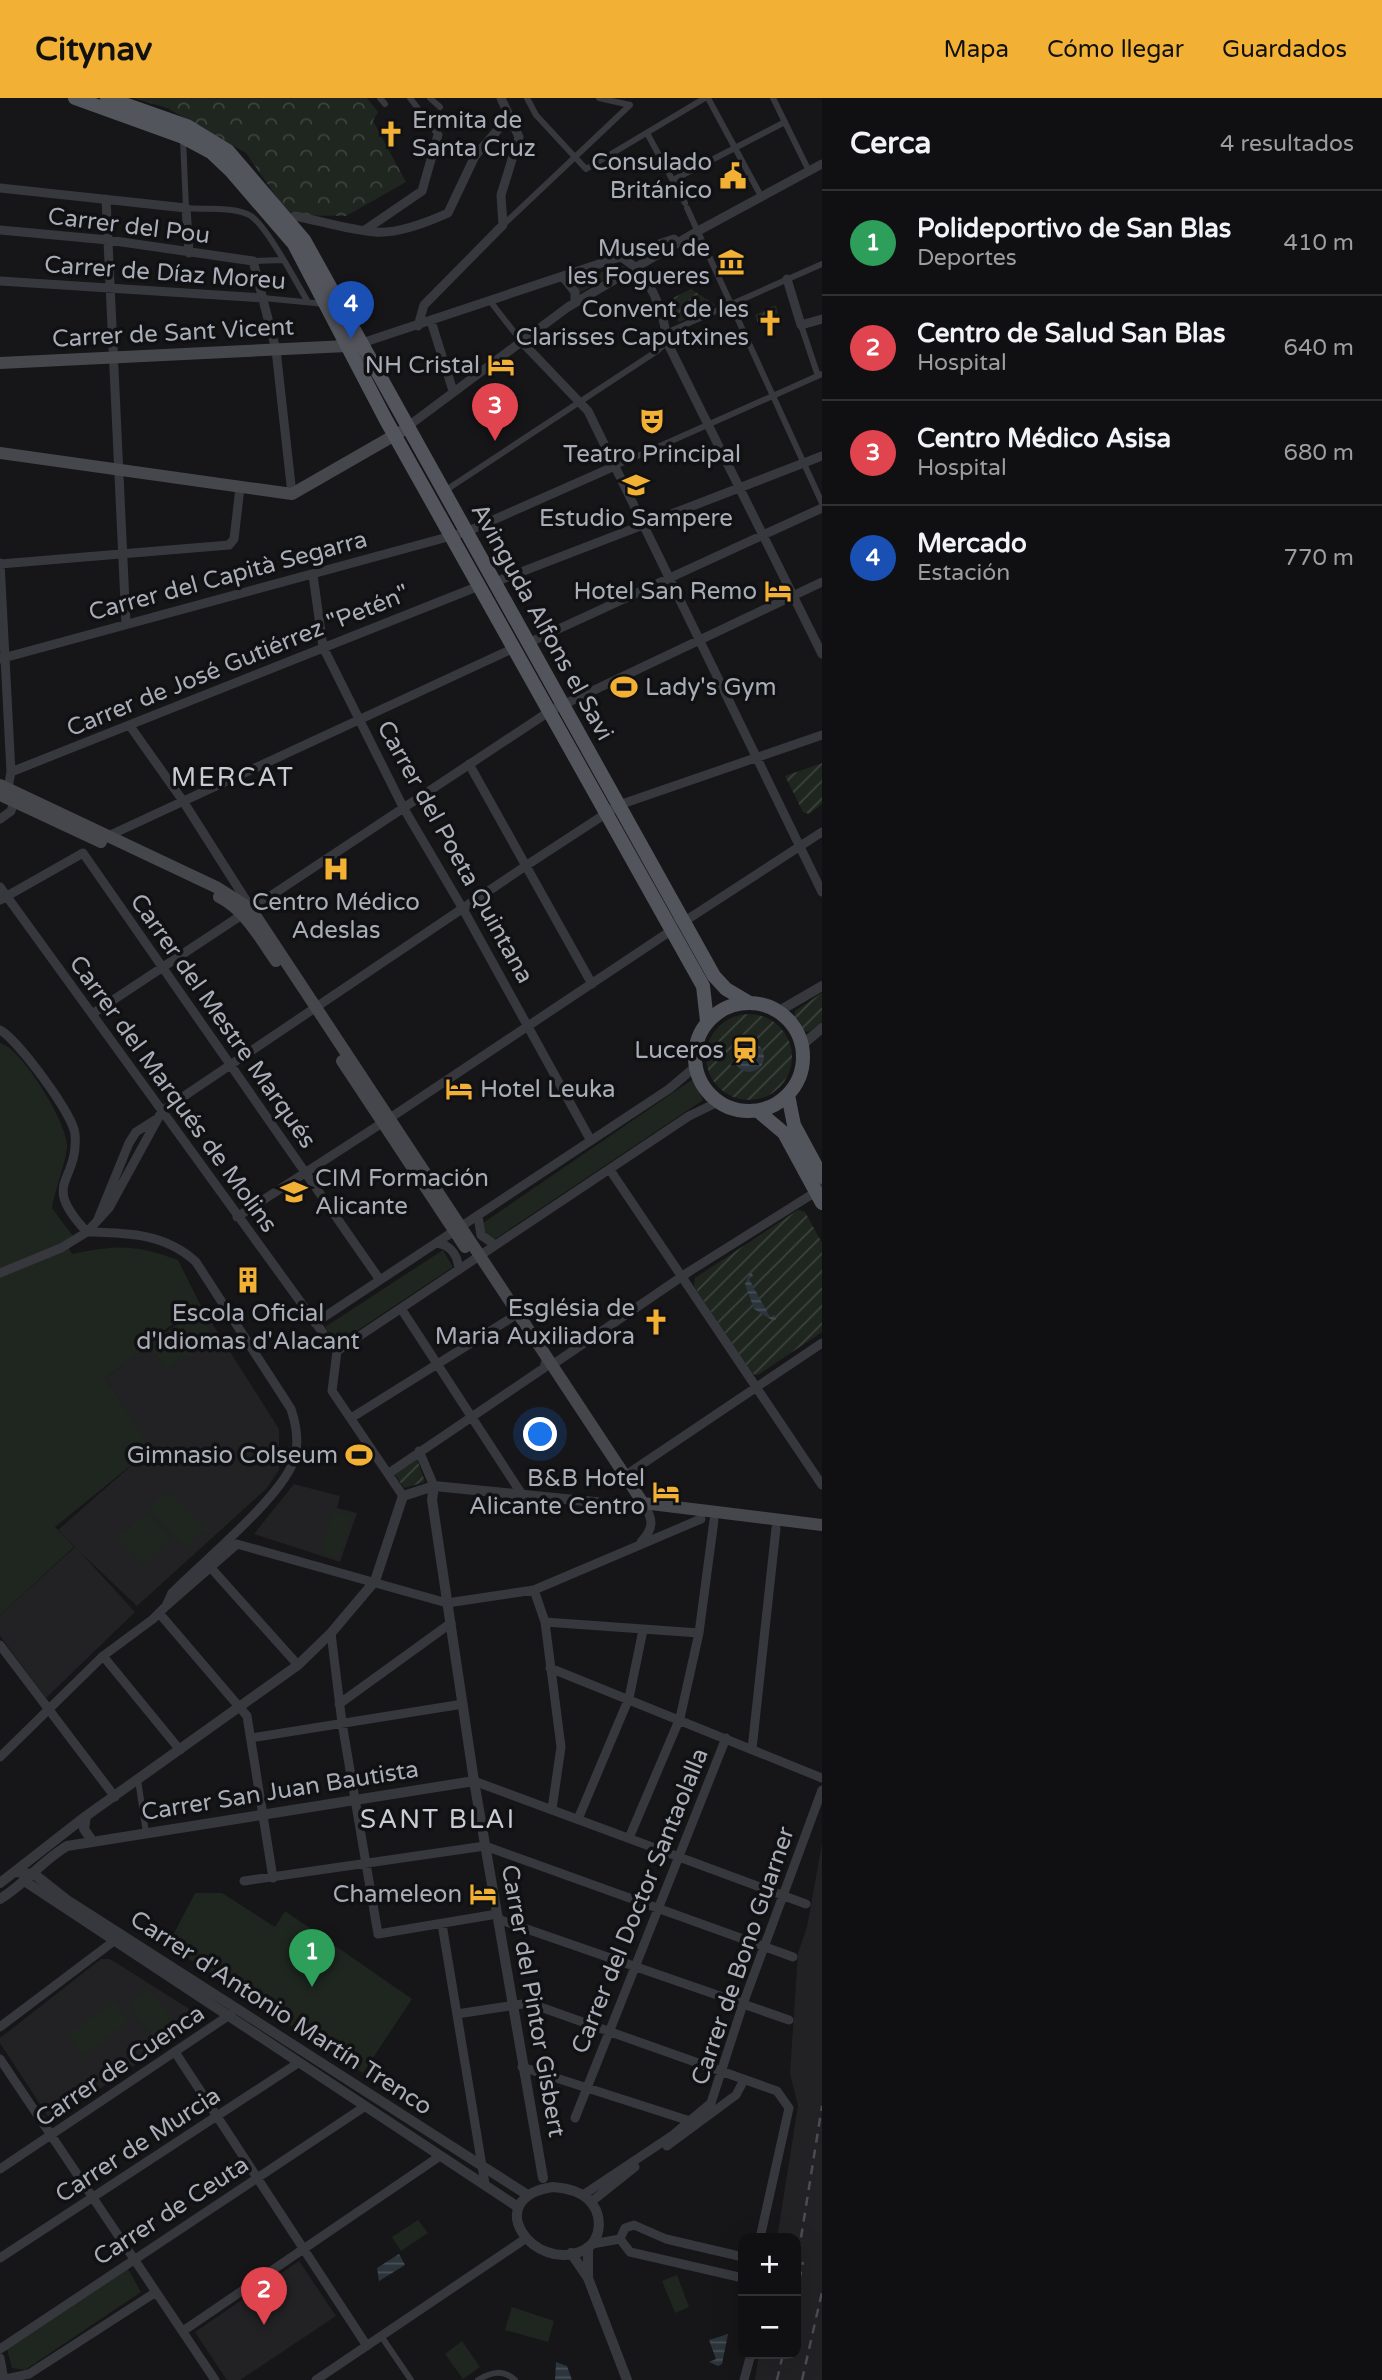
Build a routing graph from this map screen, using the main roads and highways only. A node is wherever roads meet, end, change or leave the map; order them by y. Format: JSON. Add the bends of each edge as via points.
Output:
{"nodes":[{"id":1,"x":75,"y":98,"type":"edge"},
{"id":2,"x":107,"y":98,"type":"edge"},
{"id":3,"x":354,"y":345,"type":"junction"},
{"id":4,"x":0,"y":363,"type":"edge"},
{"id":5,"x":401,"y":432,"type":"junction"},
{"id":6,"x":0,"y":453,"type":"edge"},
{"id":7,"x":436,"y":495,"type":"junction"},
{"id":8,"x":521,"y":645,"type":"junction"},
{"id":9,"x":3,"y":789,"type":"edge"},
{"id":10,"x":613,"y":809,"type":"junction"},
{"id":11,"x":247,"y":912,"type":"junction"},
{"id":12,"x":748,"y":1002,"type":"junction"},
{"id":13,"x":707,"y":1021,"type":"junction"},
{"id":14,"x":788,"y":1096,"type":"junction"},
{"id":15,"x":758,"y":1111,"type":"junction"},
{"id":16,"x":822,"y":1177,"type":"edge"},
{"id":17,"x":820,"y":1194,"type":"edge"},
{"id":18,"x":477,"y":1258,"type":"junction"},
{"id":19,"x":548,"y":1363,"type":"junction"},
{"id":20,"x":642,"y":1507,"type":"junction"},
{"id":21,"x":822,"y":1525,"type":"edge"},
{"id":22,"x":822,"y":1534,"type":"edge"}],
"edges":[{"from":1,"to":3,"type":"main road","via":[[183,137],[211,152],[294,244]]},
{"from":2,"to":3,"type":"main road","via":[[208,137],[228,151],[289,220],[316,261]]},
{"from":3,"to":4,"type":"main road","name":"Carrer de Sant Vicent"},
{"from":3,"to":5,"type":"main road","name":"Avinguda Alfons el Savi"},
{"from":5,"to":6,"type":"main road","via":[[292,494]]},
{"from":5,"to":7,"type":"main road","name":"Avinguda Alfons el Savi"},
{"from":7,"to":8,"type":"main road","name":"Avinguda Alfons el Savi","via":[[450,535]]},
{"from":7,"to":8,"type":"main road","name":"Avinguda Alfons el Savi","via":[[466,532],[495,582]]},
{"from":8,"to":10,"type":"main road","name":"Avinguda Alfons el Savi"},
{"from":9,"to":11,"type":"main road","via":[[14,802]]},
{"from":9,"to":11,"type":"main road","via":[[235,897]]},
{"from":10,"to":12,"type":"main road","name":"Avinguda Alfons el Savi","via":[[685,921],[714,976]]},
{"from":10,"to":13,"type":"main road","name":"Avinguda Alfons el Savi","via":[[703,986]]},
{"from":11,"to":18,"type":"main road"},
{"from":12,"to":13,"type":"main road","via":[[719,1010]]},
{"from":12,"to":14,"type":"main road","via":[[779,1011],[794,1026],[802,1045],[801,1070]]},
{"from":13,"to":15,"type":"main road","via":[[698,1039],[695,1067],[704,1087],[718,1102],[740,1111]]},
{"from":14,"to":15,"type":"main road"},
{"from":14,"to":16,"type":"main road","via":[[794,1125]]},
{"from":15,"to":17,"type":"main road","via":[[784,1133]]},
{"from":18,"to":19,"type":"main road"},
{"from":18,"to":19,"type":"main road","via":[[511,1318]]},
{"from":19,"to":20,"type":"main road"},
{"from":19,"to":20,"type":"main road"},
{"from":20,"to":21,"type":"main road"},
{"from":20,"to":22,"type":"main road"}]}
